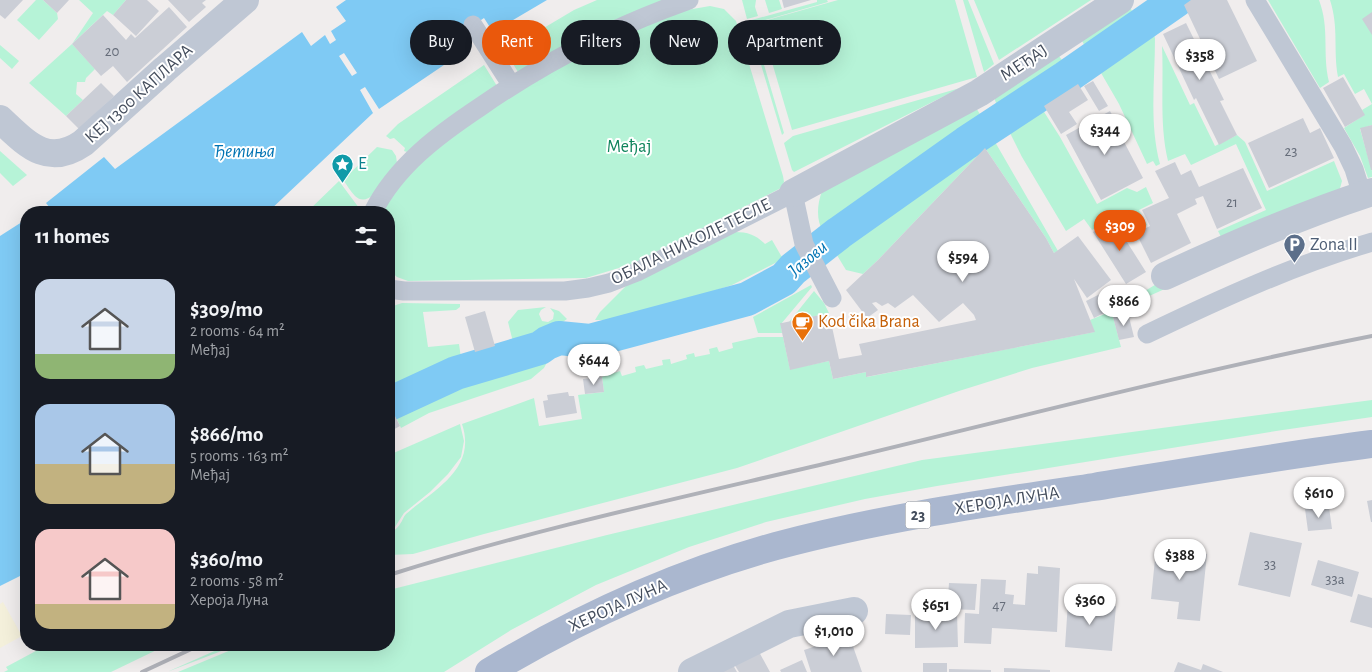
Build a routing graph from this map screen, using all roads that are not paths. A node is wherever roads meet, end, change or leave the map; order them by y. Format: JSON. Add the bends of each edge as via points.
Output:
{"nodes":[{"id":1,"x":689,"y":0,"type":"edge"},
{"id":2,"x":1120,"y":0,"type":"edge"},
{"id":3,"x":1255,"y":0,"type":"edge"},
{"id":4,"x":231,"y":5,"type":"edge"},
{"id":5,"x":473,"y":24,"type":"dead end"},
{"id":6,"x":512,"y":86,"type":"junction"},
{"id":7,"x":0,"y":119,"type":"edge"},
{"id":8,"x":793,"y":193,"type":"junction"},
{"id":9,"x":1367,"y":193,"type":"edge"},
{"id":10,"x":377,"y":206,"type":"edge"},
{"id":11,"x":1372,"y":242,"type":"edge"},
{"id":12,"x":1159,"y":278,"type":"dead end"},
{"id":13,"x":395,"y":290,"type":"edge"},
{"id":14,"x":832,"y":298,"type":"dead end"},
{"id":15,"x":1147,"y":334,"type":"dead end"},
{"id":16,"x":1372,"y":444,"type":"edge"},
{"id":17,"x":854,"y":611,"type":"dead end"},
{"id":18,"x":489,"y":672,"type":"edge"},
{"id":19,"x":692,"y":672,"type":"edge"}],
"edges":[{"from":1,"to":6,"type":"lane","via":[[579,47]]},
{"from":2,"to":8,"type":"street","name":"МЕЂАЈ","via":[[979,93]]},
{"from":3,"to":9,"type":"lane","via":[[1343,146]]},
{"from":4,"to":7,"type":"street","name":"КЕЈ 1300 КАПЛАРА","via":[[74,150],[58,154],[29,146]]},
{"from":5,"to":6,"type":"lane"},
{"from":6,"to":10,"type":"lane","via":[[462,119],[410,162]]},
{"from":8,"to":13,"type":"lane","name":"ОБАЛА НИКОЛЕ ТЕСЛЕ","via":[[609,283],[565,291]]},
{"from":8,"to":14,"type":"lane","via":[[804,244]]},
{"from":9,"to":12,"type":"street","via":[[1279,225]]},
{"from":11,"to":15,"type":"lane","via":[[1236,292]]},
{"from":16,"to":18,"type":"main road","name":"ХЕРОЈА ЛУНА","number":"23","via":[[925,514],[775,546],[621,602]]},
{"from":17,"to":19,"type":"street","via":[[789,624]]}]}
